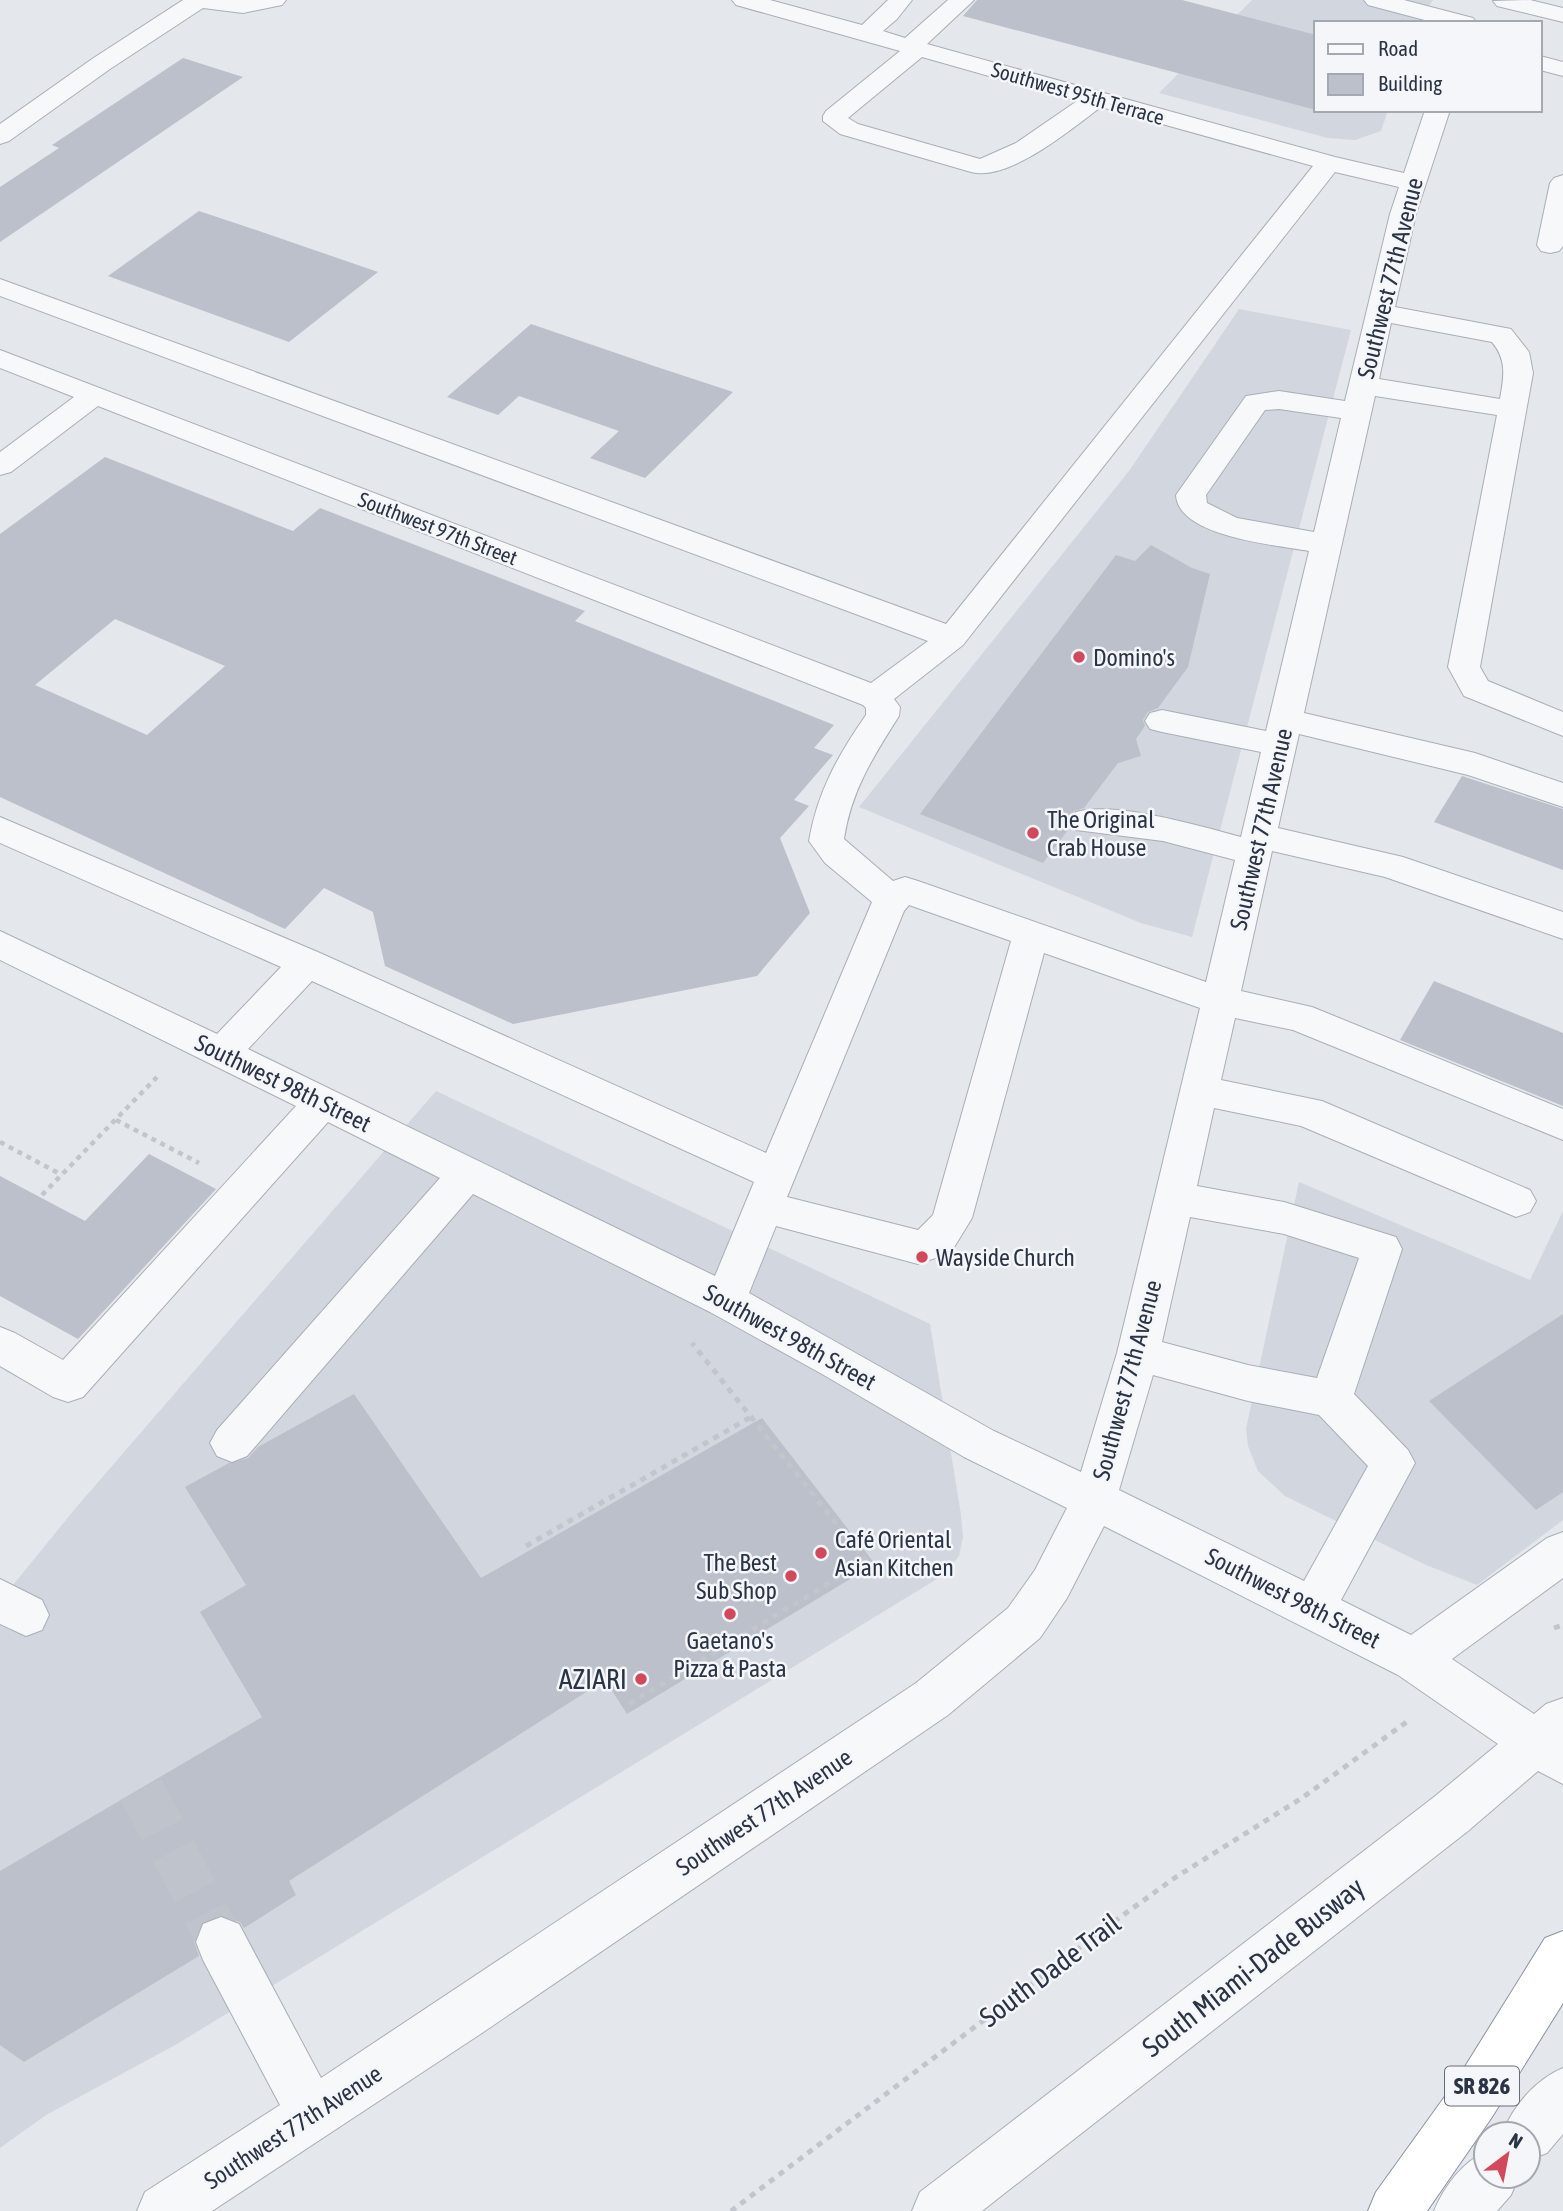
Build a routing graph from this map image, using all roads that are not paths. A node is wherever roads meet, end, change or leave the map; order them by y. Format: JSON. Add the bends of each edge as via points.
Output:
{"nodes":[{"id":1,"x":198,"y":0,"type":"edge"},
{"id":2,"x":744,"y":0,"type":"edge"},
{"id":3,"x":900,"y":0,"type":"edge"},
{"id":4,"x":962,"y":0,"type":"edge"},
{"id":5,"x":1376,"y":0,"type":"edge"},
{"id":6,"x":265,"y":2,"type":"edge"},
{"id":7,"x":1502,"y":6,"type":"edge"},
{"id":8,"x":1563,"y":15,"type":"edge"},
{"id":9,"x":1457,"y":21,"type":"edge"},
{"id":10,"x":866,"y":33,"type":"junction"},
{"id":11,"x":914,"y":47,"type":"junction"},
{"id":12,"x":1542,"y":64,"type":"edge"},
{"id":13,"x":1563,"y":69,"type":"edge"},
{"id":14,"x":1097,"y":98,"type":"junction"},
{"id":15,"x":1437,"y":112,"type":"edge"},
{"id":16,"x":0,"y":136,"type":"edge"},
{"id":17,"x":1329,"y":163,"type":"junction"},
{"id":18,"x":1413,"y":183,"type":"junction"},
{"id":19,"x":1563,"y":183,"type":"edge"},
{"id":20,"x":1550,"y":245,"type":"dead end"},
{"id":21,"x":0,"y":287,"type":"edge"},
{"id":22,"x":1380,"y":313,"type":"junction"},
{"id":23,"x":0,"y":358,"type":"edge"},
{"id":24,"x":94,"y":395,"type":"junction"},
{"id":25,"x":1359,"y":398,"type":"junction"},
{"id":26,"x":1511,"y":409,"type":"junction"},
{"id":27,"x":0,"y":466,"type":"edge"},
{"id":28,"x":1325,"y":544,"type":"junction"},
{"id":29,"x":952,"y":638,"type":"junction"},
{"id":30,"x":875,"y":697,"type":"junction"},
{"id":31,"x":1162,"y":721,"type":"dead end"},
{"id":32,"x":1563,"y":725,"type":"edge"},
{"id":33,"x":1283,"y":732,"type":"junction"},
{"id":34,"x":1563,"y":795,"type":"edge"},
{"id":35,"x":1088,"y":821,"type":"dead end"},
{"id":36,"x":0,"y":829,"type":"edge"},
{"id":37,"x":1257,"y":844,"type":"junction"},
{"id":38,"x":892,"y":899,"type":"junction"},
{"id":39,"x":1563,"y":926,"type":"edge"},
{"id":40,"x":1031,"y":933,"type":"junction"},
{"id":41,"x":0,"y":944,"type":"edge"},
{"id":42,"x":307,"y":963,"type":"junction"},
{"id":43,"x":1220,"y":1001,"type":"junction"},
{"id":44,"x":221,"y":1053,"type":"junction"},
{"id":45,"x":1199,"y":1090,"type":"junction"},
{"id":46,"x":323,"y":1102,"type":"junction"},
{"id":47,"x":1563,"y":1125,"type":"edge"},
{"id":48,"x":468,"y":1173,"type":"junction"},
{"id":49,"x":770,"y":1191,"type":"junction"},
{"id":50,"x":1173,"y":1198,"type":"junction"},
{"id":51,"x":1516,"y":1201,"type":"dead end"},
{"id":52,"x":725,"y":1300,"type":"junction"},
{"id":53,"x":0,"y":1345,"type":"edge"},
{"id":54,"x":1138,"y":1353,"type":"junction"},
{"id":55,"x":1331,"y":1399,"type":"junction"},
{"id":56,"x":232,"y":1443,"type":"dead end"},
{"id":57,"x":1094,"y":1500,"type":"junction"},
{"id":58,"x":1563,"y":1552,"type":"edge"},
{"id":59,"x":1313,"y":1607,"type":"junction"},
{"id":60,"x":1414,"y":1660,"type":"junction"},
{"id":61,"x":1553,"y":1741,"type":"edge"},
{"id":62,"x":221,"y":1942,"type":"tunnel mouth"},
{"id":63,"x":1563,"y":1956,"type":"edge"},
{"id":64,"x":1563,"y":2094,"type":"edge"},
{"id":65,"x":313,"y":2115,"type":"junction"},
{"id":66,"x":1540,"y":2120,"type":"edge"},
{"id":67,"x":1480,"y":2190,"type":"edge"},
{"id":68,"x":164,"y":2211,"type":"edge"},
{"id":69,"x":939,"y":2211,"type":"edge"},
{"id":70,"x":1395,"y":2211,"type":"edge"},
{"id":71,"x":1461,"y":2211,"type":"edge"}],
"edges":[{"from":1,"to":6,"type":"street","via":[[228,5]]},
{"from":1,"to":16,"type":"street"},
{"from":2,"to":10,"type":"street","name":"Southwest 95th Terrace"},
{"from":3,"to":10,"type":"street"},
{"from":4,"to":11,"type":"street"},
{"from":5,"to":9,"type":"street"},
{"from":7,"to":8,"type":"street"},
{"from":10,"to":11,"type":"street","name":"Southwest 95th Terrace"},
{"from":11,"to":14,"type":"street","name":"Southwest 95th Terrace"},
{"from":11,"to":14,"type":"street","via":[[835,116],[836,121],[849,129],[980,167],[1028,145]]},
{"from":12,"to":13,"type":"street"},
{"from":14,"to":17,"type":"street","name":"Southwest 95th Terrace"},
{"from":15,"to":18,"type":"street","name":"Southwest 77th Avenue"},
{"from":17,"to":18,"type":"street","name":"Southwest 95th Terrace"},
{"from":17,"to":29,"type":"street"},
{"from":18,"to":22,"type":"street","name":"Southwest 77th Avenue"},
{"from":19,"to":20,"type":"street"},
{"from":21,"to":29,"type":"street"},
{"from":22,"to":25,"type":"street","name":"Southwest 77th Avenue"},
{"from":22,"to":26,"type":"street","via":[[1500,335],[1515,352],[1519,373]]},
{"from":23,"to":24,"type":"street","name":"Southwest 97th Street"},
{"from":24,"to":27,"type":"street"},
{"from":24,"to":30,"type":"street","name":"Southwest 97th Street"},
{"from":25,"to":26,"type":"street"},
{"from":25,"to":28,"type":"street","name":"Southwest 77th Avenue"},
{"from":25,"to":28,"type":"street","via":[[1256,402],[1191,495],[1198,512],[1219,523]]},
{"from":26,"to":32,"type":"street","via":[[1464,667],[1476,688]]},
{"from":28,"to":33,"type":"street","name":"Southwest 77th Avenue"},
{"from":29,"to":30,"type":"street"},
{"from":30,"to":38,"type":"street","via":[[883,707],[882,716],[843,774],[830,813],[827,841]]},
{"from":31,"to":33,"type":"street"},
{"from":33,"to":34,"type":"street","via":[[1475,765]]},
{"from":33,"to":37,"type":"street","name":"Southwest 77th Avenue"},
{"from":35,"to":37,"type":"street"},
{"from":36,"to":42,"type":"street"},
{"from":37,"to":39,"type":"street","via":[[1391,866]]},
{"from":37,"to":43,"type":"street","name":"Southwest 77th Avenue"},
{"from":38,"to":40,"type":"street","via":[[905,890],[915,892]]},
{"from":38,"to":49,"type":"street"},
{"from":40,"to":43,"type":"street"},
{"from":40,"to":49,"type":"street","via":[[952,1218],[943,1235],[918,1247]]},
{"from":41,"to":44,"type":"street","name":"Southwest 98th Street"},
{"from":42,"to":44,"type":"street"},
{"from":42,"to":49,"type":"street"},
{"from":43,"to":45,"type":"street","name":"Southwest 77th Avenue"},
{"from":43,"to":47,"type":"street","via":[[1299,1017]]},
{"from":44,"to":46,"type":"street","name":"Southwest 98th Street"},
{"from":45,"to":50,"type":"street","name":"Southwest 77th Avenue"},
{"from":45,"to":51,"type":"street","via":[[1308,1112]]},
{"from":46,"to":48,"type":"street","name":"Southwest 98th Street"},
{"from":46,"to":53,"type":"street","via":[[68,1384]]},
{"from":48,"to":52,"type":"street","name":"Southwest 98th Street"},
{"from":48,"to":56,"type":"street"},
{"from":49,"to":52,"type":"street"},
{"from":50,"to":54,"type":"street","name":"Southwest 77th Avenue"},
{"from":50,"to":55,"type":"street","via":[[1284,1217],[1382,1249]]},
{"from":52,"to":57,"type":"street","name":"Southwest 98th Street","via":[[979,1444]]},
{"from":54,"to":55,"type":"street","via":[[1248,1383]]},
{"from":54,"to":57,"type":"street","name":"Southwest 77th Avenue"},
{"from":55,"to":59,"type":"street","via":[[1393,1463]]},
{"from":57,"to":59,"type":"street","name":"Southwest 98th Street"},
{"from":57,"to":65,"type":"street","name":"Southwest 77th Avenue","via":[[1051,1584],[1024,1623],[988,1655],[932,1699]]},
{"from":58,"to":60,"type":"street"},
{"from":59,"to":60,"type":"street","name":"Southwest 98th Street"},
{"from":60,"to":61,"type":"street","name":"Southwest 98th Street"},
{"from":61,"to":69,"type":"street","name":"South Miami-Dade Busway","via":[[1440,1822]]},
{"from":62,"to":65,"type":"street"},
{"from":63,"to":70,"type":"highway","number":"SR 826","via":[[1474,2099]]},
{"from":64,"to":66,"type":"street"},
{"from":65,"to":68,"type":"street","name":"Southwest 77th Avenue"},
{"from":67,"to":71,"type":"street"}]}
